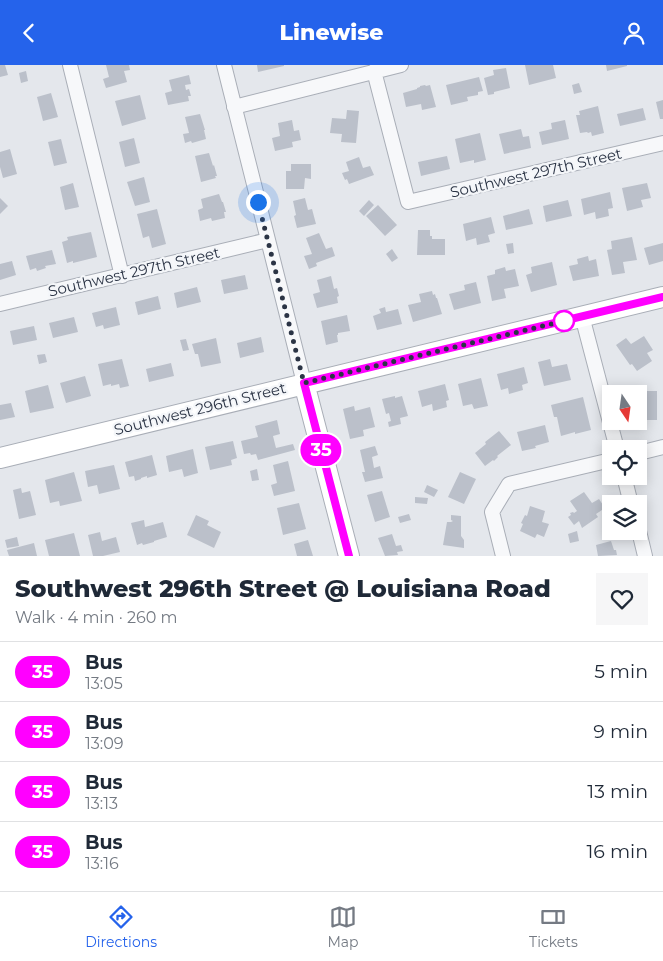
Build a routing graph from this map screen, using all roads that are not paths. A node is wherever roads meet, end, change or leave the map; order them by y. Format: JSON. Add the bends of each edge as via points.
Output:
{"nodes":[{"id":1,"x":70,"y":65,"type":"edge"},
{"id":2,"x":224,"y":65,"type":"edge"},
{"id":3,"x":401,"y":65,"type":"edge"},
{"id":4,"x":374,"y":71,"type":"junction"},
{"id":5,"x":234,"y":107,"type":"junction"},
{"id":6,"x":663,"y":143,"type":"edge"},
{"id":7,"x":268,"y":241,"type":"junction"},
{"id":8,"x":122,"y":275,"type":"junction"},
{"id":9,"x":663,"y":297,"type":"edge"},
{"id":10,"x":0,"y":303,"type":"edge"},
{"id":11,"x":582,"y":316,"type":"junction"},
{"id":12,"x":304,"y":383,"type":"junction"},
{"id":13,"x":615,"y":440,"type":"edge"},
{"id":14,"x":663,"y":447,"type":"edge"},
{"id":15,"x":647,"y":451,"type":"edge"},
{"id":16,"x":0,"y":458,"type":"edge"},
{"id":17,"x":602,"y":462,"type":"edge"},
{"id":18,"x":641,"y":540,"type":"edge"},
{"id":19,"x":349,"y":556,"type":"edge"},
{"id":20,"x":503,"y":556,"type":"edge"},
{"id":21,"x":645,"y":556,"type":"edge"}],
"edges":[{"from":1,"to":8,"type":"street"},
{"from":2,"to":5,"type":"street"},
{"from":3,"to":4,"type":"street"},
{"from":4,"to":5,"type":"street"},
{"from":4,"to":6,"type":"street","name":"Southwest 297th Street","via":[[408,202]]},
{"from":5,"to":7,"type":"street"},
{"from":7,"to":8,"type":"street","name":"Southwest 297th Street"},
{"from":7,"to":12,"type":"street"},
{"from":8,"to":10,"type":"street","name":"Southwest 297th Street"},
{"from":9,"to":11,"type":"street","name":"Southwest 296th Street"},
{"from":11,"to":12,"type":"street","name":"Southwest 296th Street"},
{"from":11,"to":13,"type":"street"},
{"from":12,"to":16,"type":"street","name":"Southwest 296th Street"},
{"from":12,"to":19,"type":"street"},
{"from":14,"to":15,"type":"street"},
{"from":17,"to":20,"type":"street","via":[[509,484],[492,512]]},
{"from":18,"to":21,"type":"street"}]}
